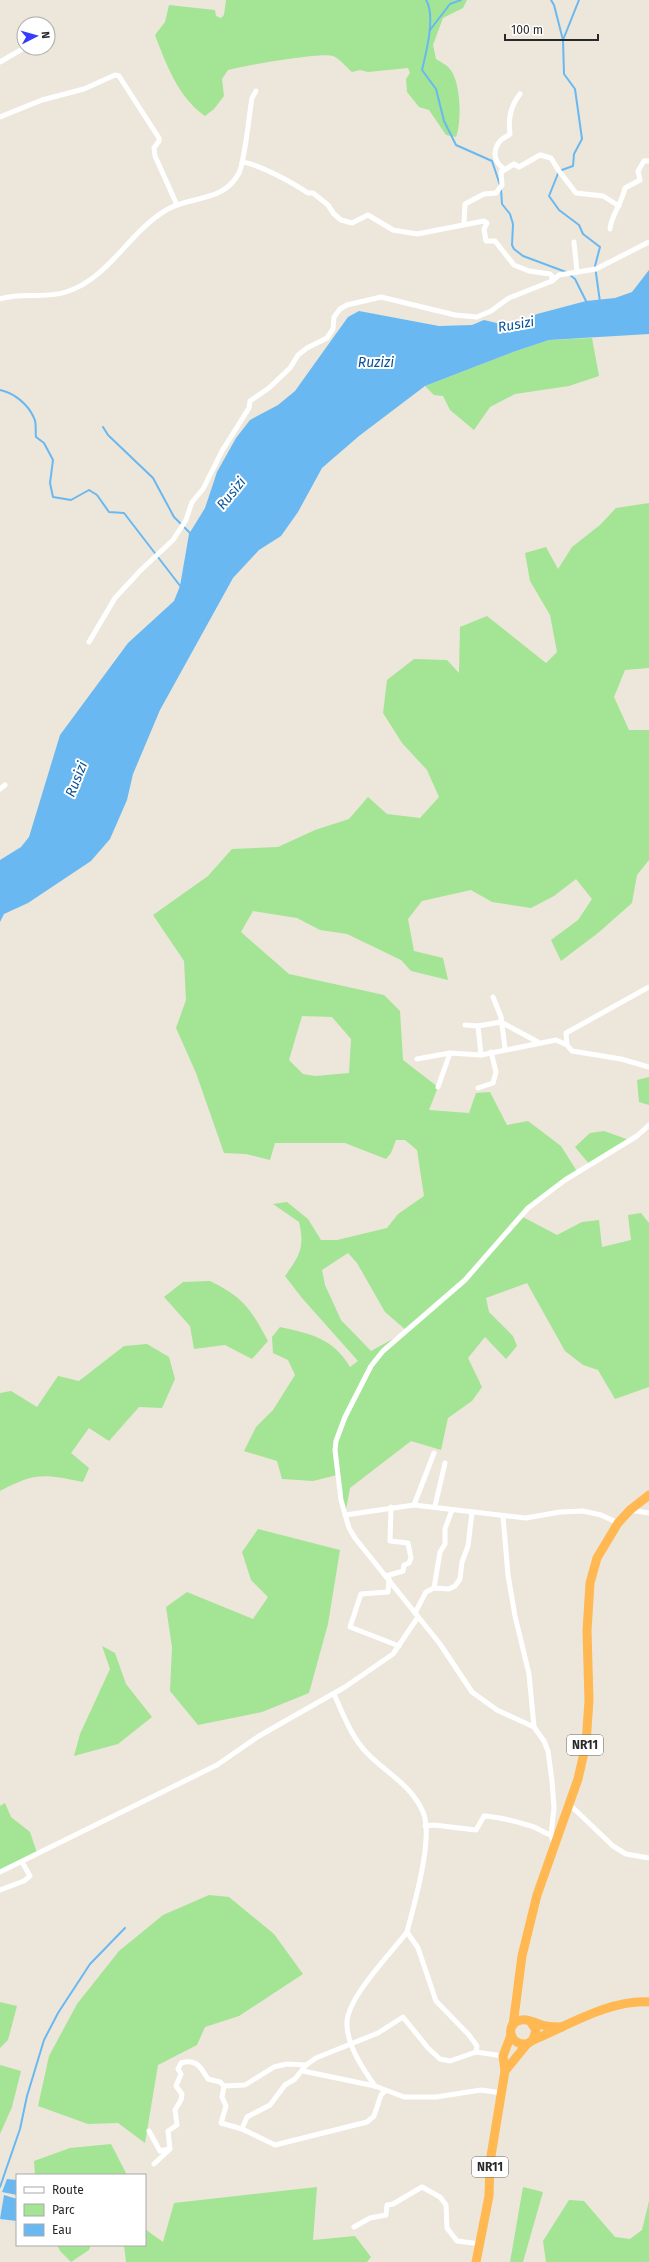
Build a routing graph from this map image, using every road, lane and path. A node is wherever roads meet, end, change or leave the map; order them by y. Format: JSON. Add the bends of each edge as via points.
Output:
{"nodes":[{"id":1,"x":16,"y":53,"type":"edge"},
{"id":2,"x":0,"y":62,"type":"edge"},
{"id":3,"x":256,"y":91,"type":"dead end"},
{"id":4,"x":520,"y":94,"type":"dead end"},
{"id":5,"x":0,"y":117,"type":"edge"},
{"id":6,"x":649,"y":161,"type":"edge"},
{"id":7,"x":242,"y":162,"type":"junction"},
{"id":8,"x":504,"y":169,"type":"junction"},
{"id":9,"x":177,"y":205,"type":"junction"},
{"id":10,"x":619,"y":206,"type":"junction"},
{"id":11,"x":464,"y":224,"type":"junction"},
{"id":12,"x":610,"y":229,"type":"dead end"},
{"id":13,"x":574,"y":242,"type":"dead end"},
{"id":14,"x":649,"y":242,"type":"edge"},
{"id":15,"x":577,"y":272,"type":"junction"},
{"id":16,"x":552,"y":281,"type":"junction"},
{"id":17,"x":0,"y":299,"type":"edge"},
{"id":18,"x":90,"y":642,"type":"dead end"},
{"id":19,"x":5,"y":785,"type":"dead end"},
{"id":20,"x":0,"y":789,"type":"edge"},
{"id":21,"x":649,"y":987,"type":"edge"},
{"id":22,"x":493,"y":997,"type":"dead end"},
{"id":23,"x":501,"y":1022,"type":"junction"},
{"id":24,"x":465,"y":1025,"type":"dead end"},
{"id":25,"x":478,"y":1026,"type":"junction"},
{"id":26,"x":538,"y":1042,"type":"junction"},
{"id":27,"x":567,"y":1045,"type":"junction"},
{"id":28,"x":505,"y":1048,"type":"junction"},
{"id":29,"x":491,"y":1052,"type":"junction"},
{"id":30,"x":450,"y":1053,"type":"junction"},
{"id":31,"x":481,"y":1055,"type":"junction"},
{"id":32,"x":417,"y":1059,"type":"dead end"},
{"id":33,"x":649,"y":1067,"type":"edge"},
{"id":34,"x":438,"y":1087,"type":"dead end"},
{"id":35,"x":478,"y":1088,"type":"dead end"},
{"id":36,"x":649,"y":1125,"type":"edge"},
{"id":37,"x":434,"y":1453,"type":"dead end"},
{"id":38,"x":445,"y":1462,"type":"dead end"},
{"id":39,"x":649,"y":1495,"type":"edge"},
{"id":40,"x":414,"y":1505,"type":"junction"},
{"id":41,"x":435,"y":1506,"type":"junction"},
{"id":42,"x":391,"y":1507,"type":"junction"},
{"id":43,"x":452,"y":1510,"type":"junction"},
{"id":44,"x":630,"y":1510,"type":"junction"},
{"id":45,"x":472,"y":1512,"type":"junction"},
{"id":46,"x":649,"y":1513,"type":"edge"},
{"id":47,"x":345,"y":1515,"type":"junction"},
{"id":48,"x":503,"y":1516,"type":"junction"},
{"id":49,"x":618,"y":1523,"type":"junction"},
{"id":50,"x":388,"y":1578,"type":"junction"},
{"id":51,"x":434,"y":1588,"type":"junction"},
{"id":52,"x":416,"y":1615,"type":"junction"},
{"id":53,"x":399,"y":1646,"type":"junction"},
{"id":54,"x":334,"y":1694,"type":"junction"},
{"id":55,"x":534,"y":1727,"type":"junction"},
{"id":56,"x":569,"y":1804,"type":"junction"},
{"id":57,"x":425,"y":1826,"type":"junction"},
{"id":58,"x":551,"y":1835,"type":"junction"},
{"id":59,"x":554,"y":1845,"type":"junction"},
{"id":60,"x":649,"y":1858,"type":"edge"},
{"id":61,"x":22,"y":1862,"type":"junction"},
{"id":62,"x":0,"y":1872,"type":"edge"},
{"id":63,"x":0,"y":1890,"type":"edge"},
{"id":64,"x":407,"y":1932,"type":"junction"},
{"id":65,"x":649,"y":1996,"type":"edge"},
{"id":66,"x":639,"y":2002,"type":"junction"},
{"id":67,"x":649,"y":2002,"type":"edge"},
{"id":68,"x":516,"y":2006,"type":"junction"},
{"id":69,"x":527,"y":2020,"type":"junction"},
{"id":70,"x":513,"y":2024,"type":"junction"},
{"id":71,"x":564,"y":2027,"type":"junction"},
{"id":72,"x":511,"y":2035,"type":"junction"},
{"id":73,"x":530,"y":2042,"type":"junction"},
{"id":74,"x":352,"y":2044,"type":"junction"},
{"id":75,"x":476,"y":2052,"type":"junction"},
{"id":76,"x":503,"y":2056,"type":"junction"},
{"id":77,"x":306,"y":2065,"type":"junction"},
{"id":78,"x":303,"y":2071,"type":"junction"},
{"id":79,"x":505,"y":2072,"type":"junction"},
{"id":80,"x":224,"y":2086,"type":"junction"},
{"id":81,"x":375,"y":2086,"type":"junction"},
{"id":82,"x":385,"y":2091,"type":"junction"},
{"id":83,"x":502,"y":2094,"type":"junction"},
{"id":84,"x":242,"y":2129,"type":"junction"},
{"id":85,"x":149,"y":2131,"type":"dead end"},
{"id":86,"x":170,"y":2149,"type":"junction"},
{"id":87,"x":154,"y":2164,"type":"dead end"},
{"id":88,"x":354,"y":2227,"type":"dead end"},
{"id":89,"x":481,"y":2244,"type":"junction"},
{"id":90,"x":476,"y":2262,"type":"edge"}],
"edges":[{"from":1,"to":2,"type":"street"},
{"from":3,"to":7,"type":"street","via":[[252,98]]},
{"from":4,"to":8,"type":"street","via":[[511,113],[508,125],[510,134],[500,141],[495,152],[495,158]]},
{"from":5,"to":9,"type":"street","via":[[42,100],[84,89],[115,75],[119,76],[159,138],[154,148],[155,156]]},
{"from":6,"to":10,"type":"street","via":[[644,161],[638,170],[640,180],[625,188]]},
{"from":7,"to":9,"type":"street","via":[[236,177],[223,189],[205,199]]},
{"from":7,"to":11,"type":"street","via":[[253,163],[308,193],[313,193],[328,205],[340,220],[352,223],[368,215],[393,230],[417,234]]},
{"from":8,"to":10,"type":"street","via":[[514,164],[519,167],[540,155],[551,158],[576,193],[603,196]]},
{"from":8,"to":11,"type":"street","via":[[501,172],[501,188],[496,193],[484,194],[465,204]]},
{"from":9,"to":17,"type":"street","via":[[154,218],[108,266],[84,285],[50,296]]},
{"from":10,"to":12,"type":"street","via":[[610,223]]},
{"from":11,"to":16,"type":"street","via":[[484,221],[486,241],[495,241],[514,265],[529,271],[550,274]]},
{"from":13,"to":15,"type":"street"},
{"from":14,"to":15,"type":"street","via":[[596,269]]},
{"from":15,"to":16,"type":"street","via":[[563,274]]},
{"from":16,"to":18,"type":"street","via":[[509,298],[492,311],[477,317],[455,315],[381,297],[340,309],[334,317],[333,329],[327,338],[298,355],[285,373],[250,401],[249,408],[222,451],[203,489],[192,502],[186,520],[173,540],[115,598]]},
{"from":19,"to":20,"type":"street"},
{"from":21,"to":27,"type":"street","via":[[566,1033]]},
{"from":22,"to":23,"type":"street"},
{"from":23,"to":25,"type":"street"},
{"from":23,"to":26,"type":"street"},
{"from":23,"to":28,"type":"street"},
{"from":24,"to":25,"type":"street"},
{"from":25,"to":31,"type":"street"},
{"from":26,"to":27,"type":"street","via":[[556,1040]]},
{"from":26,"to":28,"type":"street"},
{"from":27,"to":33,"type":"street","via":[[572,1051],[621,1059]]},
{"from":28,"to":29,"type":"street"},
{"from":29,"to":31,"type":"street"},
{"from":29,"to":35,"type":"street","via":[[495,1078],[493,1082]]},
{"from":30,"to":31,"type":"street"},
{"from":30,"to":32,"type":"street"},
{"from":30,"to":34,"type":"street"},
{"from":36,"to":47,"type":"street","via":[[637,1136],[561,1183],[528,1208],[465,1280],[378,1357],[345,1417],[336,1441],[337,1475]]},
{"from":37,"to":40,"type":"street"},
{"from":38,"to":41,"type":"street"},
{"from":39,"to":44,"type":"highway","number":"NR11"},
{"from":40,"to":41,"type":"street"},
{"from":40,"to":42,"type":"street"},
{"from":41,"to":43,"type":"street"},
{"from":42,"to":47,"type":"street"},
{"from":42,"to":50,"type":"street","via":[[390,1541],[408,1543],[411,1558],[409,1563],[404,1565],[403,1571]]},
{"from":43,"to":45,"type":"street"},
{"from":43,"to":51,"type":"street","via":[[445,1529],[445,1544],[440,1552]]},
{"from":44,"to":46,"type":"street"},
{"from":44,"to":49,"type":"highway","number":"NR11"},
{"from":45,"to":48,"type":"street"},
{"from":45,"to":51,"type":"street","via":[[468,1546],[462,1562],[460,1579],[449,1589]]},
{"from":47,"to":50,"type":"street","via":[[348,1528]]},
{"from":48,"to":49,"type":"street","via":[[526,1518],[583,1511]]},
{"from":48,"to":55,"type":"street","via":[[508,1575],[529,1674]]},
{"from":49,"to":56,"type":"highway","number":"NR11","via":[[597,1558],[590,1583],[587,1631],[588,1723],[579,1773]]},
{"from":50,"to":52,"type":"street"},
{"from":50,"to":53,"type":"street","via":[[388,1592],[361,1594],[350,1627]]},
{"from":51,"to":52,"type":"street","via":[[426,1592]]},
{"from":52,"to":53,"type":"street"},
{"from":52,"to":55,"type":"street","via":[[440,1644],[472,1692],[497,1710]]},
{"from":53,"to":54,"type":"street","via":[[393,1654]]},
{"from":54,"to":57,"type":"street","via":[[349,1727],[368,1754],[403,1783],[414,1798],[423,1812]]},
{"from":54,"to":61,"type":"street","via":[[259,1736],[218,1765]]},
{"from":55,"to":58,"type":"street","via":[[548,1751],[554,1808]]},
{"from":56,"to":59,"type":"highway","number":"NR11"},
{"from":56,"to":60,"type":"street","via":[[613,1846],[626,1854]]},
{"from":57,"to":58,"type":"street","via":[[476,1830],[484,1816],[510,1819]]},
{"from":57,"to":64,"type":"street","via":[[419,1885]]},
{"from":58,"to":59,"type":"street"},
{"from":59,"to":68,"type":"highway","number":"NR11","via":[[537,1895],[522,1956]]},
{"from":61,"to":62,"type":"street"},
{"from":61,"to":63,"type":"street","via":[[30,1876]]},
{"from":64,"to":74,"type":"street","via":[[350,2008],[347,2024]]},
{"from":64,"to":75,"type":"street","via":[[418,1948],[436,2001],[470,2035],[477,2046]]},
{"from":65,"to":66,"type":"street"},
{"from":66,"to":67,"type":"highway"},
{"from":66,"to":71,"type":"highway","via":[[613,2007]]},
{"from":68,"to":69,"type":"highway","via":[[520,2016]]},
{"from":68,"to":70,"type":"highway","number":"NR11"},
{"from":69,"to":70,"type":"highway"},
{"from":69,"to":71,"type":"highway","via":[[545,2026]]},
{"from":69,"to":73,"type":"highway","via":[[536,2030]]},
{"from":70,"to":72,"type":"highway"},
{"from":71,"to":73,"type":"highway"},
{"from":72,"to":73,"type":"highway","via":[[517,2043]]},
{"from":72,"to":76,"type":"highway","number":"NR11"},
{"from":73,"to":79,"type":"highway"},
{"from":74,"to":75,"type":"street","via":[[378,2033],[403,2017],[440,2059],[450,2061]]},
{"from":74,"to":77,"type":"street","via":[[325,2054]]},
{"from":74,"to":81,"type":"street","via":[[362,2067]]},
{"from":75,"to":76,"type":"street"},
{"from":76,"to":79,"type":"highway","number":"NR11"},
{"from":77,"to":78,"type":"street"},
{"from":77,"to":80,"type":"street","via":[[287,2064],[274,2067],[245,2085]]},
{"from":78,"to":81,"type":"street"},
{"from":78,"to":84,"type":"street","via":[[285,2085],[270,2106],[247,2117]]},
{"from":79,"to":83,"type":"highway","number":"NR11"},
{"from":80,"to":84,"type":"street","via":[[222,2097],[226,2106],[221,2123]]},
{"from":80,"to":86,"type":"street","via":[[220,2082],[208,2079],[198,2065],[187,2061],[181,2063],[178,2069],[181,2074],[176,2086],[182,2094],[175,2110],[177,2126],[168,2131]]},
{"from":81,"to":82,"type":"street"},
{"from":82,"to":83,"type":"street","via":[[409,2097],[436,2097],[481,2090]]},
{"from":82,"to":84,"type":"street","via":[[381,2095],[374,2116],[362,2124],[274,2145]]},
{"from":83,"to":89,"type":"highway","number":"NR11","via":[[491,2155],[489,2196]]},
{"from":85,"to":86,"type":"street","via":[[160,2151]]},
{"from":86,"to":87,"type":"street"},
{"from":88,"to":89,"type":"street","via":[[370,2218],[386,2215],[387,2205],[422,2187],[440,2196],[446,2205],[447,2228],[457,2241]]},
{"from":89,"to":90,"type":"highway","number":"NR11"}]}
